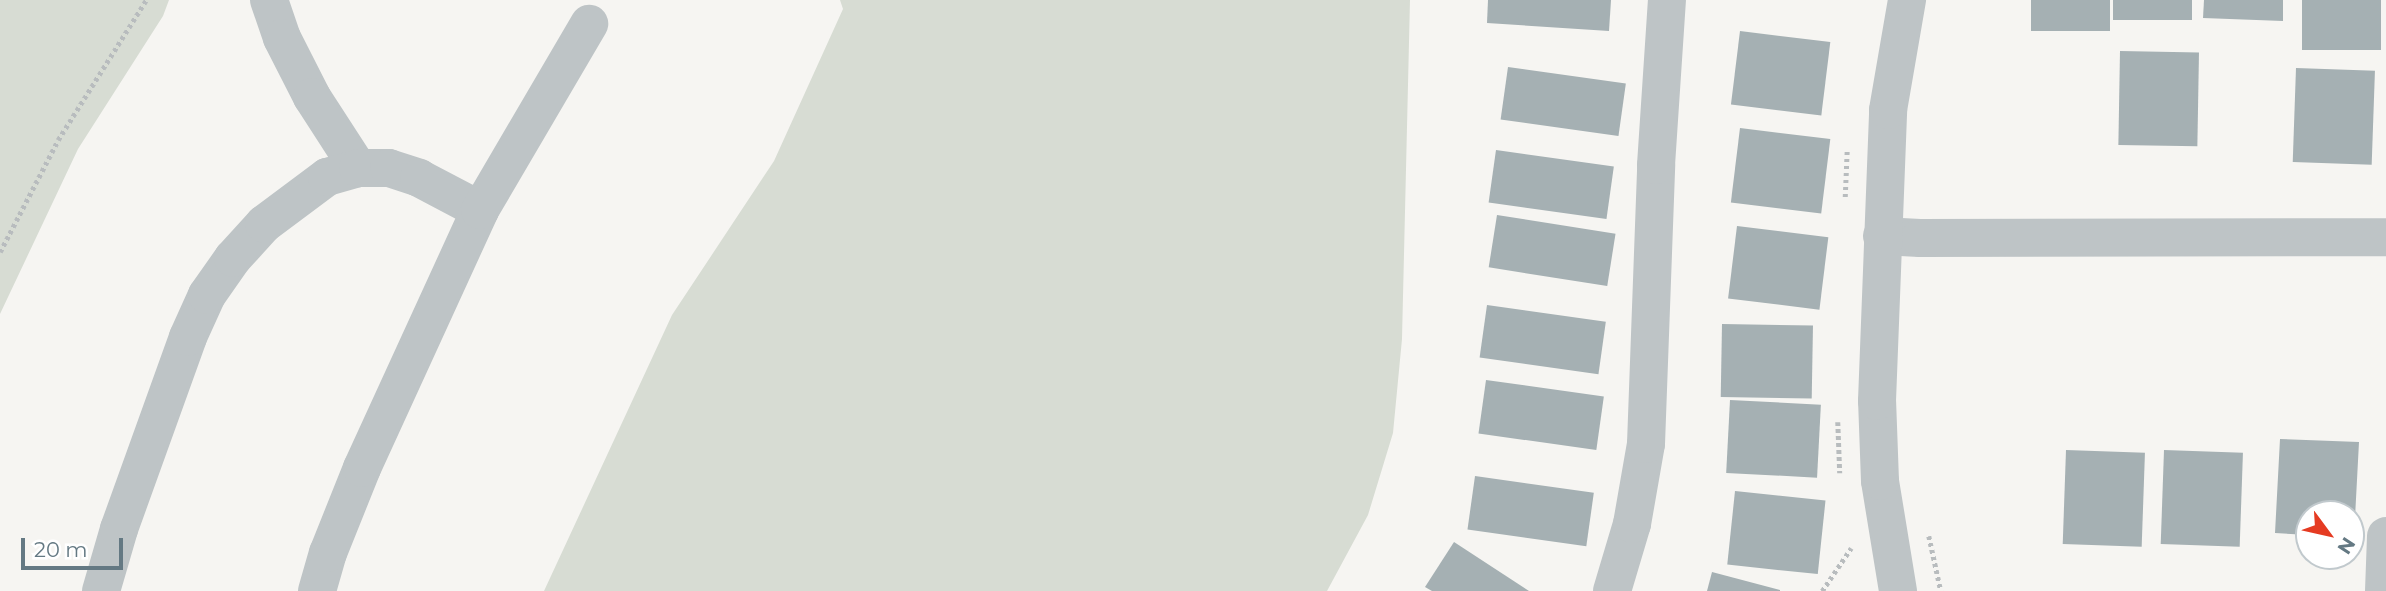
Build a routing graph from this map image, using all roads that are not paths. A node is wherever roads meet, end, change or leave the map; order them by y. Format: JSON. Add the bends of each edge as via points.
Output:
{"nodes":[{"id":1,"x":269,"y":0,"type":"edge"},
{"id":2,"x":1667,"y":0,"type":"edge"},
{"id":3,"x":1907,"y":0,"type":"edge"},
{"id":4,"x":589,"y":24,"type":"dead end"},
{"id":5,"x":358,"y":168,"type":"junction"},
{"id":6,"x":480,"y":210,"type":"junction"},
{"id":7,"x":1882,"y":236,"type":"junction"},
{"id":8,"x":2386,"y":237,"type":"edge"},
{"id":9,"x":2386,"y":536,"type":"edge"},
{"id":10,"x":101,"y":591,"type":"edge"},
{"id":11,"x":317,"y":591,"type":"edge"},
{"id":12,"x":1612,"y":591,"type":"edge"},
{"id":13,"x":1898,"y":591,"type":"edge"},
{"id":14,"x":2384,"y":591,"type":"edge"}],
"edges":[{"from":1,"to":5,"type":"street","via":[[282,38],[312,97]]},
{"from":2,"to":12,"type":"street","via":[[1646,444],[1632,524]]},
{"from":3,"to":7,"type":"street","via":[[1888,110]]},
{"from":4,"to":6,"type":"street"},
{"from":5,"to":6,"type":"street","via":[[389,168],[419,178]]},
{"from":5,"to":10,"type":"street","via":[[327,177],[264,224],[208,295],[169,388]]},
{"from":6,"to":11,"type":"street","via":[[362,468]]},
{"from":7,"to":8,"type":"street"},
{"from":7,"to":13,"type":"street","via":[[1877,401],[1880,481]]},
{"from":9,"to":14,"type":"street"}]}
